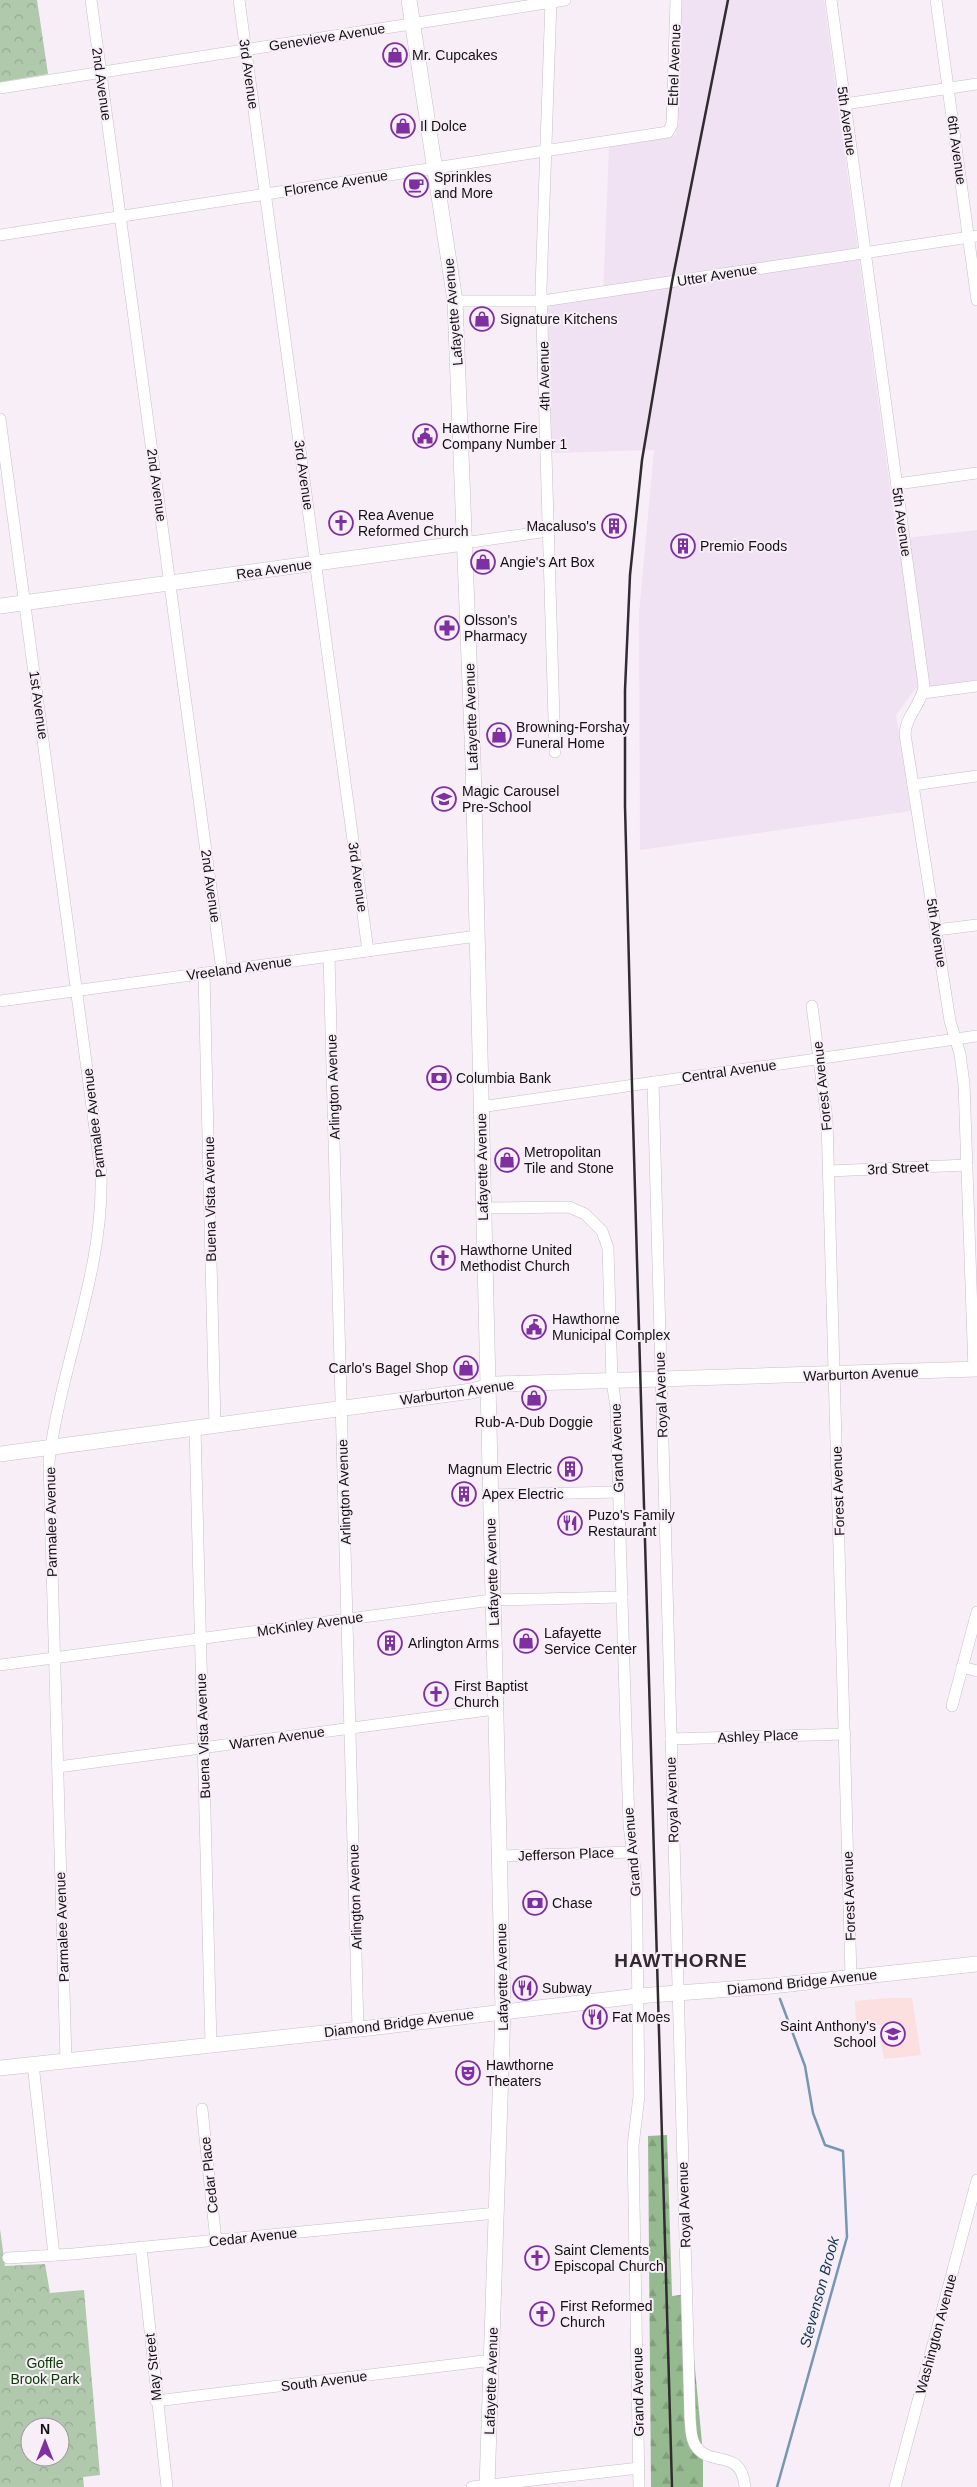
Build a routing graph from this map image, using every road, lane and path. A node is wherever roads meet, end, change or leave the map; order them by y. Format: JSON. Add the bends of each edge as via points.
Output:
{"nodes":[{"id":1,"x":91,"y":0,"type":"edge"},
{"id":2,"x":239,"y":0,"type":"edge"},
{"id":3,"x":409,"y":0,"type":"edge"},
{"id":4,"x":565,"y":0,"type":"edge"},
{"id":5,"x":676,"y":0,"type":"edge"},
{"id":6,"x":831,"y":0,"type":"edge"},
{"id":7,"x":936,"y":0,"type":"edge"},
{"id":8,"x":551,"y":1,"type":"edge"},
{"id":9,"x":413,"y":24,"type":"junction"},
{"id":10,"x":246,"y":50,"type":"junction"},
{"id":11,"x":101,"y":72,"type":"junction"},
{"id":12,"x":977,"y":84,"type":"edge"},
{"id":13,"x":0,"y":88,"type":"edge"},
{"id":14,"x":948,"y":88,"type":"junction"},
{"id":15,"x":845,"y":104,"type":"junction"},
{"id":16,"x":671,"y":130,"type":"joint"},
{"id":17,"x":546,"y":150,"type":"junction"},
{"id":18,"x":435,"y":168,"type":"junction"},
{"id":19,"x":266,"y":194,"type":"junction"},
{"id":20,"x":120,"y":216,"type":"junction"},
{"id":21,"x":0,"y":235,"type":"edge"},
{"id":22,"x":973,"y":237,"type":"edge"},
{"id":23,"x":865,"y":252,"type":"junction"},
{"id":24,"x":977,"y":300,"type":"edge"},
{"id":25,"x":455,"y":301,"type":"junction"},
{"id":26,"x":542,"y":301,"type":"junction"},
{"id":27,"x":0,"y":419,"type":"edge"},
{"id":28,"x":977,"y":474,"type":"edge"},
{"id":29,"x":897,"y":484,"type":"junction"},
{"id":30,"x":548,"y":532,"type":"junction"},
{"id":31,"x":464,"y":543,"type":"junction"},
{"id":32,"x":315,"y":563,"type":"junction"},
{"id":33,"x":170,"y":583,"type":"junction"},
{"id":34,"x":25,"y":603,"type":"junction"},
{"id":35,"x":0,"y":606,"type":"edge"},
{"id":36,"x":977,"y":686,"type":"edge"},
{"id":37,"x":923,"y":693,"type":"junction"},
{"id":38,"x":555,"y":752,"type":"dead end"},
{"id":39,"x":977,"y":776,"type":"edge"},
{"id":40,"x":913,"y":785,"type":"junction"},
{"id":41,"x":977,"y":925,"type":"edge"},
{"id":42,"x":936,"y":930,"type":"junction"},
{"id":43,"x":477,"y":936,"type":"junction"},
{"id":44,"x":368,"y":950,"type":"junction"},
{"id":45,"x":329,"y":956,"type":"junction"},
{"id":46,"x":222,"y":970,"type":"junction"},
{"id":47,"x":204,"y":973,"type":"junction"},
{"id":48,"x":77,"y":990,"type":"junction"},
{"id":49,"x":0,"y":1001,"type":"edge"},
{"id":50,"x":812,"y":1006,"type":"dead end"},
{"id":51,"x":977,"y":1036,"type":"edge"},
{"id":52,"x":956,"y":1039,"type":"junction"},
{"id":53,"x":820,"y":1058,"type":"junction"},
{"id":54,"x":653,"y":1082,"type":"junction"},
{"id":55,"x":480,"y":1107,"type":"junction"},
{"id":56,"x":967,"y":1165,"type":"junction"},
{"id":57,"x":829,"y":1171,"type":"junction"},
{"id":58,"x":483,"y":1208,"type":"junction"},
{"id":59,"x":975,"y":1369,"type":"edge"},
{"id":60,"x":834,"y":1374,"type":"junction"},
{"id":61,"x":661,"y":1379,"type":"junction"},
{"id":62,"x":612,"y":1381,"type":"junction"},
{"id":63,"x":487,"y":1387,"type":"junction"},
{"id":64,"x":342,"y":1409,"type":"junction"},
{"id":65,"x":215,"y":1425,"type":"junction"},
{"id":66,"x":195,"y":1428,"type":"junction"},
{"id":67,"x":50,"y":1447,"type":"junction"},
{"id":68,"x":0,"y":1454,"type":"edge"},
{"id":69,"x":618,"y":1492,"type":"junction"},
{"id":70,"x":489,"y":1495,"type":"junction"},
{"id":71,"x":622,"y":1597,"type":"junction"},
{"id":72,"x":492,"y":1600,"type":"junction"},
{"id":73,"x":977,"y":1612,"type":"edge"},
{"id":74,"x":347,"y":1619,"type":"junction"},
{"id":75,"x":200,"y":1639,"type":"junction"},
{"id":76,"x":55,"y":1658,"type":"junction"},
{"id":77,"x":0,"y":1665,"type":"edge"},
{"id":78,"x":962,"y":1667,"type":"junction"},
{"id":79,"x":977,"y":1671,"type":"edge"},
{"id":80,"x":952,"y":1706,"type":"dead end"},
{"id":81,"x":496,"y":1709,"type":"junction"},
{"id":82,"x":350,"y":1728,"type":"junction"},
{"id":83,"x":845,"y":1734,"type":"junction"},
{"id":84,"x":671,"y":1739,"type":"junction"},
{"id":85,"x":204,"y":1748,"type":"junction"},
{"id":86,"x":58,"y":1768,"type":"junction"},
{"id":87,"x":633,"y":1852,"type":"junction"},
{"id":88,"x":500,"y":1856,"type":"junction"},
{"id":89,"x":977,"y":1964,"type":"edge"},
{"id":90,"x":851,"y":1977,"type":"junction"},
{"id":91,"x":678,"y":1993,"type":"junction"},
{"id":92,"x":638,"y":1996,"type":"junction"},
{"id":93,"x":503,"y":2010,"type":"junction"},
{"id":94,"x":358,"y":2029,"type":"junction"},
{"id":95,"x":212,"y":2045,"type":"junction"},
{"id":96,"x":66,"y":2061,"type":"junction"},
{"id":97,"x":33,"y":2064,"type":"junction"},
{"id":98,"x":0,"y":2068,"type":"edge"},
{"id":99,"x":202,"y":2109,"type":"dead end"},
{"id":100,"x":977,"y":2180,"type":"edge"},
{"id":101,"x":974,"y":2206,"type":"edge"},
{"id":102,"x":497,"y":2213,"type":"junction"},
{"id":103,"x":216,"y":2240,"type":"junction"},
{"id":104,"x":141,"y":2247,"type":"junction"},
{"id":105,"x":54,"y":2255,"type":"junction"},
{"id":106,"x":8,"y":2258,"type":"dead end"},
{"id":107,"x":492,"y":2360,"type":"junction"},
{"id":108,"x":156,"y":2401,"type":"junction"},
{"id":109,"x":639,"y":2468,"type":"junction"},
{"id":110,"x":482,"y":2486,"type":"edge"},
{"id":111,"x":167,"y":2487,"type":"edge"},
{"id":112,"x":639,"y":2487,"type":"edge"},
{"id":113,"x":745,"y":2487,"type":"edge"},
{"id":114,"x":895,"y":2487,"type":"edge"}],
"edges":[{"from":1,"to":11,"type":"street","name":"2nd Avenue"},
{"from":2,"to":10,"type":"street","name":"3rd Avenue"},
{"from":3,"to":9,"type":"street","name":"Lafayette Avenue"},
{"from":4,"to":8,"type":"street","name":"Genevieve Avenue"},
{"from":5,"to":16,"type":"street","name":"Ethel Avenue"},
{"from":6,"to":15,"type":"street","name":"5th Avenue"},
{"from":7,"to":14,"type":"street","name":"6th Avenue"},
{"from":8,"to":9,"type":"street","name":"Genevieve Avenue"},
{"from":8,"to":17,"type":"street","name":"4th Avenue"},
{"from":9,"to":10,"type":"street","name":"Genevieve Avenue"},
{"from":9,"to":18,"type":"street","name":"Lafayette Avenue"},
{"from":10,"to":11,"type":"street","name":"Genevieve Avenue"},
{"from":10,"to":19,"type":"street","name":"3rd Avenue"},
{"from":11,"to":13,"type":"street","name":"Genevieve Avenue"},
{"from":11,"to":20,"type":"street","name":"2nd Avenue"},
{"from":12,"to":14,"type":"street"},
{"from":14,"to":15,"type":"street"},
{"from":14,"to":22,"type":"street","name":"6th Avenue"},
{"from":15,"to":23,"type":"street","name":"5th Avenue"},
{"from":16,"to":17,"type":"street","name":"Florence Avenue"},
{"from":17,"to":18,"type":"street","name":"Florence Avenue"},
{"from":17,"to":26,"type":"street","name":"4th Avenue"},
{"from":18,"to":19,"type":"street","name":"Florence Avenue"},
{"from":18,"to":25,"type":"street","name":"Lafayette Avenue"},
{"from":19,"to":20,"type":"street","name":"Florence Avenue"},
{"from":19,"to":32,"type":"street","name":"3rd Avenue"},
{"from":20,"to":21,"type":"street","name":"Florence Avenue"},
{"from":20,"to":33,"type":"street","name":"2nd Avenue"},
{"from":22,"to":23,"type":"street","name":"Utter Avenue"},
{"from":22,"to":24,"type":"street","name":"6th Avenue"},
{"from":23,"to":26,"type":"street","name":"Utter Avenue"},
{"from":23,"to":29,"type":"street","name":"5th Avenue"},
{"from":25,"to":26,"type":"street","name":"Utter Avenue"},
{"from":25,"to":31,"type":"street","name":"Lafayette Avenue"},
{"from":26,"to":30,"type":"street","name":"4th Avenue"},
{"from":27,"to":34,"type":"street","name":"1st Avenue"},
{"from":28,"to":29,"type":"street"},
{"from":29,"to":37,"type":"street","name":"5th Avenue"},
{"from":30,"to":31,"type":"street","name":"Rea Avenue"},
{"from":30,"to":38,"type":"street","name":"4th Avenue"},
{"from":31,"to":32,"type":"street","name":"Rea Avenue"},
{"from":31,"to":43,"type":"street","name":"Lafayette Avenue"},
{"from":32,"to":33,"type":"street","name":"Rea Avenue"},
{"from":32,"to":44,"type":"street","name":"3rd Avenue"},
{"from":33,"to":34,"type":"street","name":"Rea Avenue"},
{"from":33,"to":46,"type":"street","name":"2nd Avenue"},
{"from":34,"to":35,"type":"street","name":"Rea Avenue"},
{"from":34,"to":48,"type":"street","name":"1st Avenue"},
{"from":36,"to":37,"type":"street"},
{"from":37,"to":40,"type":"street","name":"5th Avenue","via":[[906,726]]},
{"from":39,"to":40,"type":"street"},
{"from":40,"to":42,"type":"street","name":"5th Avenue"},
{"from":41,"to":42,"type":"street"},
{"from":42,"to":52,"type":"street","name":"5th Avenue","via":[[950,1021]]},
{"from":43,"to":44,"type":"street","name":"Vreeland Avenue"},
{"from":43,"to":55,"type":"street","name":"Lafayette Avenue"},
{"from":44,"to":45,"type":"street","name":"Vreeland Avenue"},
{"from":45,"to":46,"type":"street","name":"Vreeland Avenue"},
{"from":45,"to":64,"type":"street","name":"Arlington Avenue"},
{"from":46,"to":47,"type":"street","name":"Vreeland Avenue"},
{"from":47,"to":48,"type":"street","name":"Vreeland Avenue"},
{"from":47,"to":65,"type":"street","name":"Buena Vista Avenue"},
{"from":48,"to":49,"type":"street","name":"Vreeland Avenue"},
{"from":48,"to":67,"type":"street","name":"Parmalee Avenue","via":[[99,1152],[101,1213],[93,1266]]},
{"from":50,"to":53,"type":"street","name":"Forest Avenue"},
{"from":51,"to":52,"type":"street","name":"Central Avenue"},
{"from":52,"to":53,"type":"street","name":"Central Avenue"},
{"from":52,"to":56,"type":"street","name":"5th Avenue","via":[[964,1084]]},
{"from":53,"to":54,"type":"street","name":"Central Avenue"},
{"from":53,"to":57,"type":"street","name":"Forest Avenue"},
{"from":54,"to":55,"type":"street","name":"Central Avenue"},
{"from":54,"to":61,"type":"street","name":"Royal Avenue"},
{"from":55,"to":58,"type":"street","name":"Lafayette Avenue"},
{"from":56,"to":57,"type":"street","name":"3rd Street"},
{"from":56,"to":59,"type":"street","name":"5th Avenue"},
{"from":57,"to":60,"type":"street","name":"Forest Avenue"},
{"from":58,"to":62,"type":"street","name":"Grand Avenue","via":[[569,1207],[578,1210],[605,1236]]},
{"from":58,"to":63,"type":"street","name":"Lafayette Avenue"},
{"from":59,"to":60,"type":"street","name":"Warburton Avenue"},
{"from":60,"to":61,"type":"street","name":"Warburton Avenue"},
{"from":60,"to":83,"type":"street","name":"Forest Avenue"},
{"from":61,"to":62,"type":"street","name":"Warburton Avenue"},
{"from":61,"to":84,"type":"street","name":"Royal Avenue"},
{"from":62,"to":63,"type":"street","name":"Warburton Avenue","via":[[497,1384]]},
{"from":62,"to":69,"type":"street","name":"Grand Avenue","via":[[616,1407]]},
{"from":63,"to":64,"type":"street","name":"Warburton Avenue"},
{"from":63,"to":70,"type":"street","name":"Lafayette Avenue"},
{"from":64,"to":65,"type":"street","name":"Warburton Avenue"},
{"from":64,"to":74,"type":"street","name":"Arlington Avenue"},
{"from":65,"to":66,"type":"street","name":"Warburton Avenue"},
{"from":66,"to":67,"type":"street","name":"Warburton Avenue"},
{"from":66,"to":75,"type":"street","name":"Buena Vista Avenue"},
{"from":67,"to":68,"type":"street","name":"Warburton Avenue"},
{"from":67,"to":76,"type":"street","name":"Parmalee Avenue"},
{"from":69,"to":70,"type":"street"},
{"from":69,"to":71,"type":"street","name":"Grand Avenue"},
{"from":70,"to":72,"type":"street","name":"Lafayette Avenue"},
{"from":71,"to":72,"type":"street","name":"McKinley Avenue"},
{"from":71,"to":87,"type":"street","name":"Grand Avenue","via":[[629,1825]]},
{"from":72,"to":74,"type":"street","name":"McKinley Avenue"},
{"from":72,"to":81,"type":"street","name":"Lafayette Avenue"},
{"from":73,"to":78,"type":"street"},
{"from":74,"to":75,"type":"street","name":"McKinley Avenue"},
{"from":74,"to":82,"type":"street","name":"Arlington Avenue"},
{"from":75,"to":76,"type":"street","name":"McKinley Avenue"},
{"from":75,"to":85,"type":"street","name":"Buena Vista Avenue"},
{"from":76,"to":77,"type":"street","name":"McKinley Avenue"},
{"from":76,"to":86,"type":"street","name":"Parmalee Avenue"},
{"from":78,"to":79,"type":"street"},
{"from":78,"to":80,"type":"street"},
{"from":81,"to":82,"type":"street","name":"Warren Avenue"},
{"from":81,"to":88,"type":"street","name":"Lafayette Avenue"},
{"from":82,"to":85,"type":"street","name":"Warren Avenue"},
{"from":82,"to":94,"type":"street","name":"Arlington Avenue"},
{"from":83,"to":84,"type":"street","name":"Ashley Place"},
{"from":83,"to":90,"type":"street","name":"Forest Avenue"},
{"from":84,"to":91,"type":"street","name":"Royal Avenue"},
{"from":85,"to":86,"type":"street","name":"Warren Avenue"},
{"from":85,"to":95,"type":"street","name":"Buena Vista Avenue"},
{"from":86,"to":96,"type":"street","name":"Parmalee Avenue"},
{"from":87,"to":88,"type":"street","name":"Jefferson Place"},
{"from":87,"to":92,"type":"street","name":"Grand Avenue"},
{"from":88,"to":93,"type":"street","name":"Lafayette Avenue"},
{"from":89,"to":90,"type":"street","name":"Diamond Bridge Avenue"},
{"from":90,"to":91,"type":"street","name":"Diamond Bridge Avenue"},
{"from":91,"to":92,"type":"street","name":"Diamond Bridge Avenue"},
{"from":91,"to":113,"type":"street","name":"Royal Avenue","via":[[691,2431],[700,2450],[728,2459],[738,2467]]},
{"from":92,"to":93,"type":"street","name":"Diamond Bridge Avenue"},
{"from":92,"to":109,"type":"street","name":"Grand Avenue","via":[[639,2096],[633,2146]]},
{"from":93,"to":94,"type":"street","name":"Diamond Bridge Avenue"},
{"from":93,"to":102,"type":"street","name":"Lafayette Avenue"},
{"from":94,"to":95,"type":"street","name":"Diamond Bridge Avenue"},
{"from":95,"to":96,"type":"street","name":"Diamond Bridge Avenue"},
{"from":96,"to":97,"type":"street","name":"Diamond Bridge Avenue"},
{"from":97,"to":98,"type":"street","name":"Diamond Bridge Avenue"},
{"from":97,"to":105,"type":"street"},
{"from":99,"to":103,"type":"street","name":"Cedar Place"},
{"from":100,"to":101,"type":"street","name":"Washington Avenue"},
{"from":101,"to":114,"type":"street","name":"Washington Avenue"},
{"from":102,"to":103,"type":"street","name":"Cedar Avenue"},
{"from":102,"to":107,"type":"street","name":"Lafayette Avenue"},
{"from":103,"to":104,"type":"street","name":"Cedar Avenue"},
{"from":104,"to":105,"type":"street","name":"Cedar Avenue"},
{"from":104,"to":108,"type":"street","name":"May Street"},
{"from":105,"to":106,"type":"street","name":"Cedar Avenue"},
{"from":107,"to":108,"type":"street","name":"South Avenue"},
{"from":107,"to":110,"type":"street","name":"Lafayette Avenue"},
{"from":108,"to":111,"type":"street","name":"May Street"},
{"from":109,"to":110,"type":"street"},
{"from":109,"to":112,"type":"street","name":"Grand Avenue"}]}
